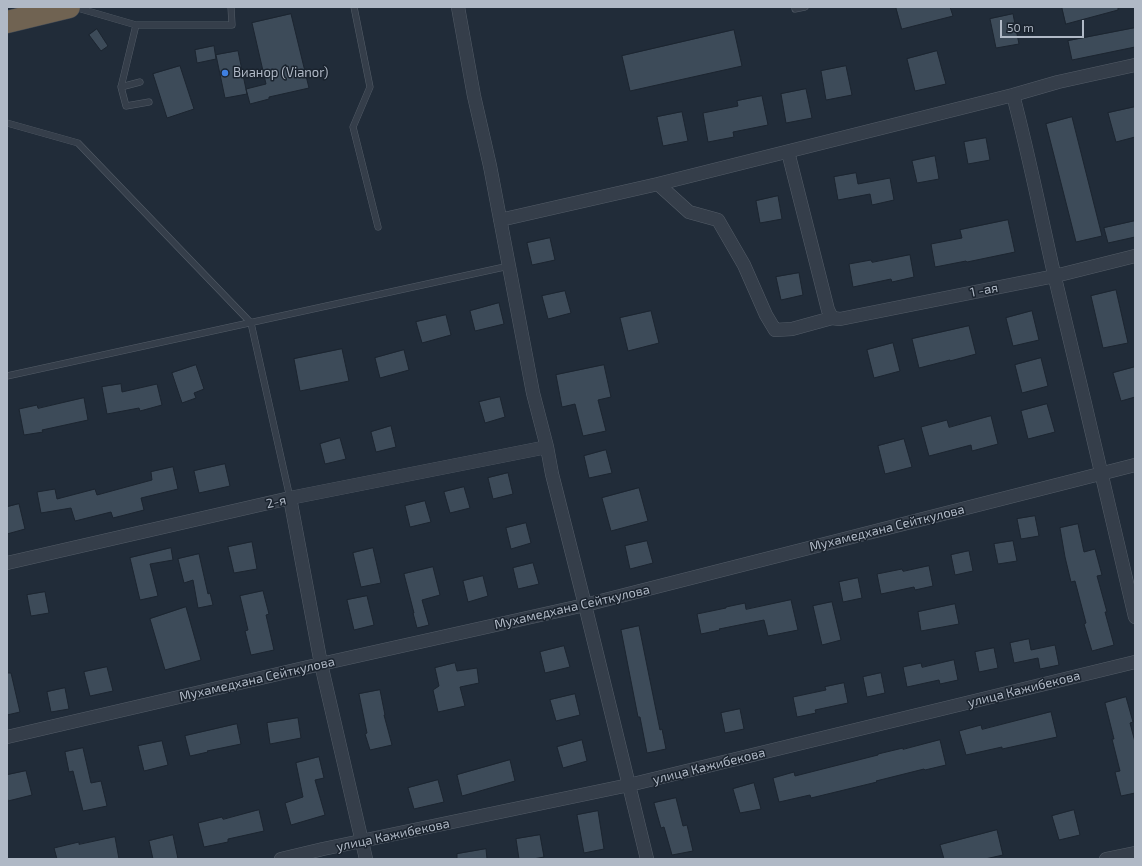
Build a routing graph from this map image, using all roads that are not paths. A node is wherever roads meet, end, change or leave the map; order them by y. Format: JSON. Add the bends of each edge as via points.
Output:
{"nodes":[{"id":1,"x":69,"y":7,"type":"edge"},
{"id":2,"x":74,"y":7,"type":"edge"},
{"id":3,"x":231,"y":7,"type":"edge"},
{"id":4,"x":354,"y":7,"type":"edge"},
{"id":5,"x":458,"y":7,"type":"edge"},
{"id":6,"x":805,"y":7,"type":"edge"},
{"id":7,"x":795,"y":9,"type":"dead end"},
{"id":8,"x":7,"y":22,"type":"edge"},
{"id":9,"x":136,"y":25,"type":"junction"},
{"id":10,"x":1135,"y":65,"type":"edge"},
{"id":11,"x":140,"y":82,"type":"dead end"},
{"id":12,"x":121,"y":87,"type":"junction"},
{"id":13,"x":1013,"y":95,"type":"junction"},
{"id":14,"x":149,"y":102,"type":"dead end"},
{"id":15,"x":7,"y":123,"type":"edge"},
{"id":16,"x":788,"y":152,"type":"junction"},
{"id":17,"x":658,"y":184,"type":"junction"},
{"id":18,"x":500,"y":220,"type":"junction"},
{"id":19,"x":378,"y":227,"type":"dead end"},
{"id":20,"x":1135,"y":256,"type":"edge"},
{"id":21,"x":509,"y":266,"type":"junction"},
{"id":22,"x":1055,"y":276,"type":"junction"},
{"id":23,"x":832,"y":318,"type":"junction"},
{"id":24,"x":251,"y":322,"type":"junction"},
{"id":25,"x":7,"y":376,"type":"edge"},
{"id":26,"x":547,"y":447,"type":"junction"},
{"id":27,"x":1135,"y":465,"type":"edge"},
{"id":28,"x":1102,"y":473,"type":"junction"},
{"id":29,"x":290,"y":498,"type":"junction"},
{"id":30,"x":7,"y":563,"type":"edge"},
{"id":31,"x":585,"y":605,"type":"junction"},
{"id":32,"x":1135,"y":617,"type":"edge"},
{"id":33,"x":1135,"y":662,"type":"edge"},
{"id":34,"x":321,"y":664,"type":"junction"},
{"id":35,"x":7,"y":737,"type":"edge"},
{"id":36,"x":629,"y":785,"type":"junction"},
{"id":37,"x":362,"y":841,"type":"junction"},
{"id":38,"x":1135,"y":853,"type":"edge"},
{"id":39,"x":281,"y":859,"type":"edge"},
{"id":40,"x":366,"y":859,"type":"edge"},
{"id":41,"x":647,"y":859,"type":"edge"},
{"id":42,"x":1106,"y":859,"type":"edge"}],
"edges":[{"from":1,"to":8,"type":"highway"},
{"from":2,"to":9,"type":"lane"},
{"from":3,"to":9,"type":"lane","via":[[232,26]]},
{"from":4,"to":19,"type":"lane","via":[[370,87],[353,127]]},
{"from":5,"to":18,"type":"street"},
{"from":6,"to":7,"type":"lane"},
{"from":9,"to":12,"type":"lane"},
{"from":10,"to":13,"type":"street"},
{"from":11,"to":12,"type":"lane"},
{"from":12,"to":14,"type":"lane","via":[[126,106]]},
{"from":13,"to":16,"type":"street"},
{"from":13,"to":22,"type":"street"},
{"from":15,"to":24,"type":"lane","via":[[78,143]]},
{"from":16,"to":17,"type":"street"},
{"from":16,"to":23,"type":"street"},
{"from":17,"to":18,"type":"street"},
{"from":17,"to":23,"type":"street","name":"1 -ая","via":[[689,212],[718,220],[744,265],[775,330],[792,329]]},
{"from":18,"to":21,"type":"street"},
{"from":20,"to":22,"type":"street","name":"1 -ая"},
{"from":21,"to":24,"type":"lane"},
{"from":21,"to":26,"type":"street"},
{"from":22,"to":23,"type":"street","name":"1 -ая","via":[[840,319]]},
{"from":22,"to":28,"type":"street"},
{"from":24,"to":25,"type":"lane"},
{"from":24,"to":29,"type":"lane"},
{"from":26,"to":29,"type":"street","name":"2-я"},
{"from":26,"to":31,"type":"street"},
{"from":27,"to":28,"type":"street","name":"Мухамедхана Сейткулова"},
{"from":28,"to":31,"type":"street","name":"Мухамедхана Сейткулова"},
{"from":28,"to":32,"type":"street"},
{"from":29,"to":30,"type":"street","name":"2-я"},
{"from":29,"to":34,"type":"street"},
{"from":31,"to":34,"type":"street","name":"Мухамедхана Сейткулова"},
{"from":31,"to":36,"type":"street"},
{"from":33,"to":36,"type":"street","name":"улица Кажибекова"},
{"from":34,"to":35,"type":"street","name":"Мухамедхана Сейткулова"},
{"from":34,"to":37,"type":"street"},
{"from":36,"to":37,"type":"street","name":"улица Кажибекова"},
{"from":36,"to":41,"type":"street"},
{"from":37,"to":39,"type":"street","name":"улица Кажибекова"},
{"from":37,"to":40,"type":"street"},
{"from":38,"to":42,"type":"street"}]}
